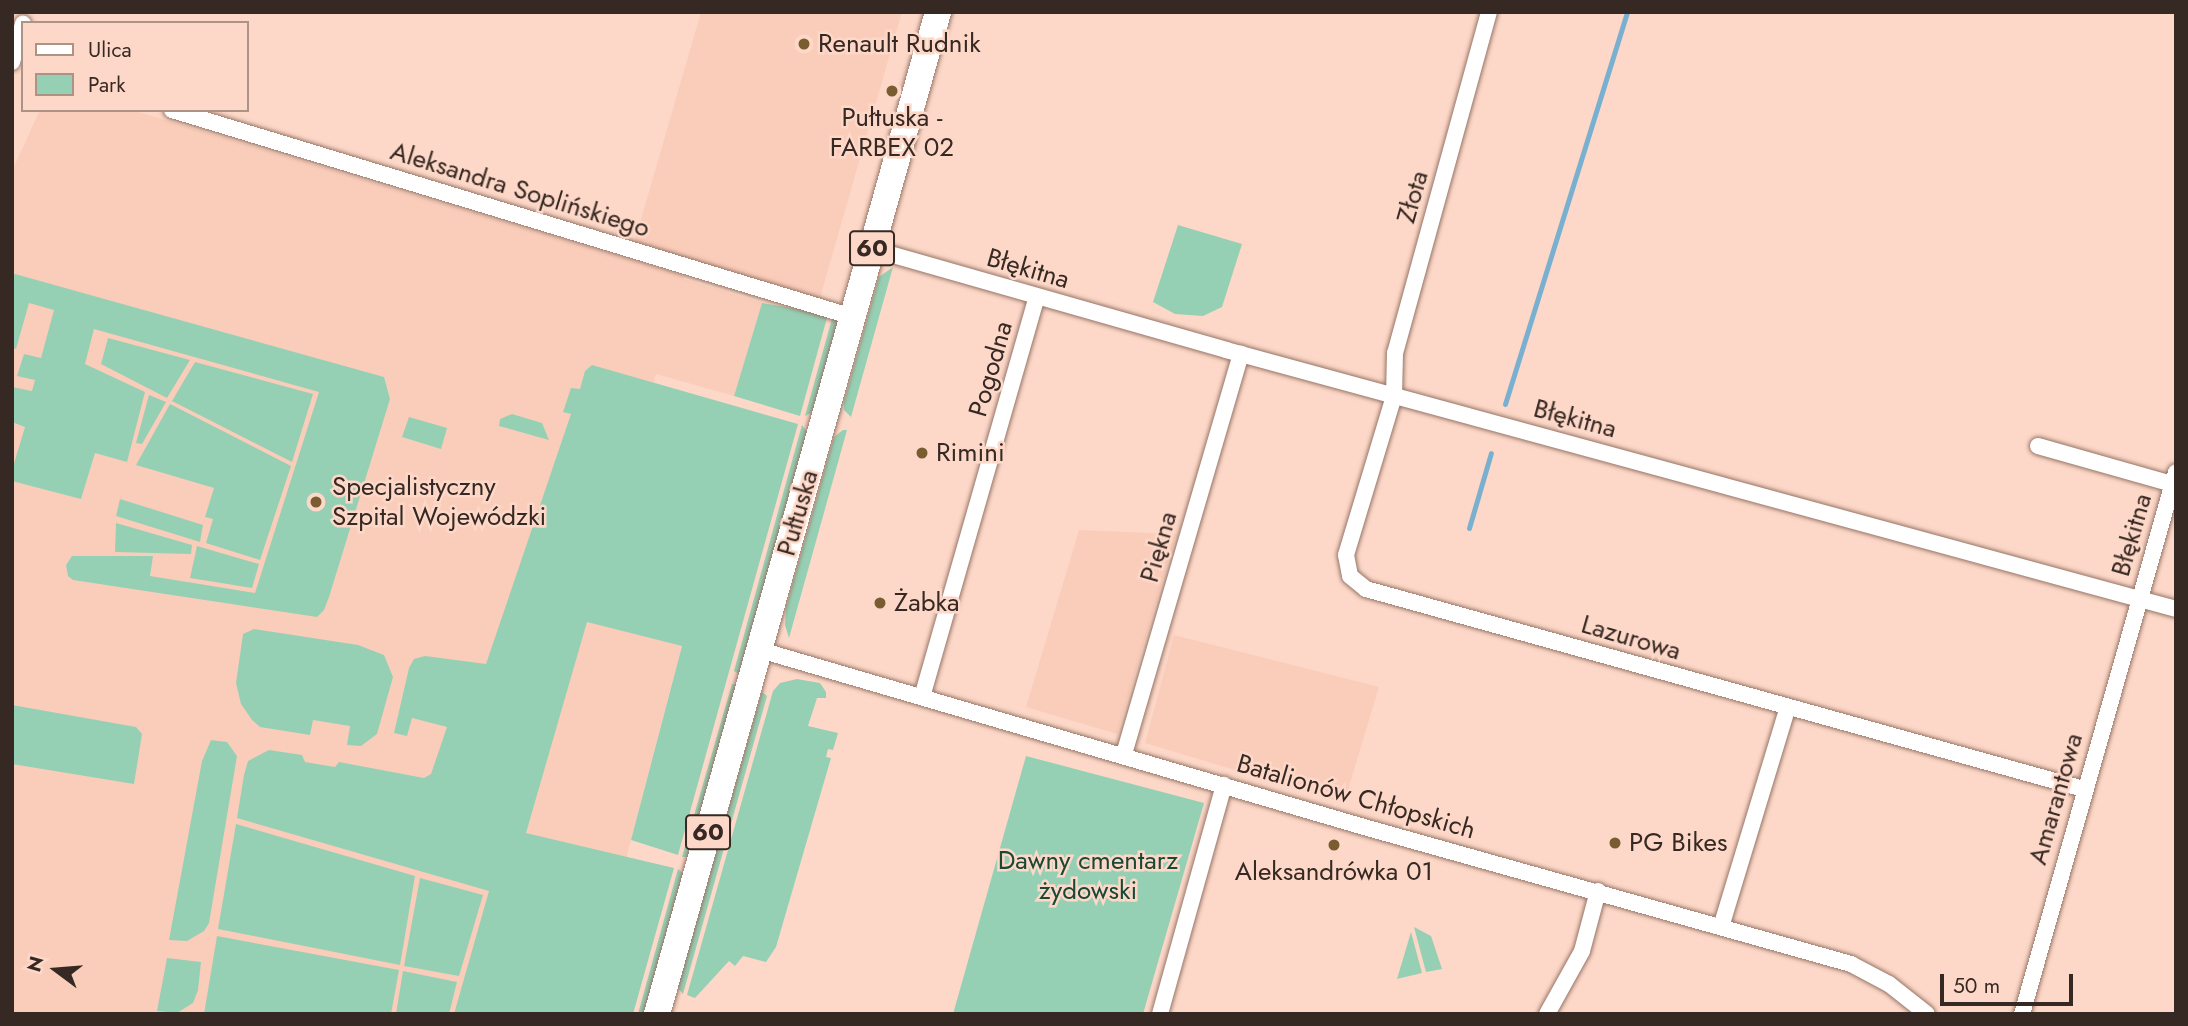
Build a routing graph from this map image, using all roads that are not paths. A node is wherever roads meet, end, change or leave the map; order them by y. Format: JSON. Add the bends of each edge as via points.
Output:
{"nodes":[{"id":1,"x":938,"y":12,"type":"edge"},
{"id":2,"x":1489,"y":12,"type":"edge"},
{"id":3,"x":21,"y":31,"type":"edge"},
{"id":4,"x":12,"y":60,"type":"edge"},
{"id":5,"x":179,"y":112,"type":"edge"},
{"id":6,"x":872,"y":249,"type":"junction"},
{"id":7,"x":1038,"y":297,"type":"junction"},
{"id":8,"x":853,"y":317,"type":"junction"},
{"id":9,"x":1241,"y":354,"type":"junction"},
{"id":10,"x":1394,"y":396,"type":"junction"},
{"id":11,"x":2038,"y":446,"type":"dead end"},
{"id":12,"x":2174,"y":478,"type":"edge"},
{"id":13,"x":2140,"y":598,"type":"junction"},
{"id":14,"x":2176,"y":609,"type":"edge"},
{"id":15,"x":760,"y":650,"type":"junction"},
{"id":16,"x":922,"y":697,"type":"junction"},
{"id":17,"x":1788,"y":707,"type":"junction"},
{"id":18,"x":1124,"y":754,"type":"junction"},
{"id":19,"x":1224,"y":785,"type":"junction"},
{"id":20,"x":2084,"y":789,"type":"junction"},
{"id":21,"x":1598,"y":891,"type":"junction"},
{"id":22,"x":1721,"y":927,"type":"junction"},
{"id":23,"x":657,"y":1014,"type":"edge"},
{"id":24,"x":1160,"y":1014,"type":"edge"},
{"id":25,"x":1547,"y":1014,"type":"edge"},
{"id":26,"x":1927,"y":1014,"type":"edge"},
{"id":27,"x":2022,"y":1014,"type":"edge"}],
"edges":[{"from":1,"to":6,"type":"main road","name":"Pułtuska","number":"60"},
{"from":2,"to":10,"type":"street","name":"Złota","via":[[1395,353]]},
{"from":3,"to":4,"type":"street"},
{"from":5,"to":8,"type":"street","name":"Aleksandra Soplińskiego"},
{"from":6,"to":7,"type":"street","name":"Błękitna"},
{"from":6,"to":8,"type":"main road","name":"Pułtuska","number":"60"},
{"from":7,"to":9,"type":"street","name":"Błękitna"},
{"from":7,"to":16,"type":"street","name":"Pogodna"},
{"from":8,"to":15,"type":"main road","name":"Pułtuska","number":"60"},
{"from":9,"to":10,"type":"street","name":"Błękitna"},
{"from":9,"to":18,"type":"street","name":"Piękna"},
{"from":10,"to":13,"type":"street","name":"Błękitna"},
{"from":10,"to":17,"type":"street","name":"Lazurowa","via":[[1346,555],[1350,576],[1366,589]]},
{"from":11,"to":12,"type":"street"},
{"from":12,"to":13,"type":"street","name":"Błękitna"},
{"from":13,"to":14,"type":"street"},
{"from":13,"to":20,"type":"street","name":"Amarantowa"},
{"from":15,"to":16,"type":"street","name":"Batalionów Chłopskich"},
{"from":15,"to":23,"type":"main road","name":"Pułtuska","number":"60"},
{"from":16,"to":18,"type":"street","name":"Batalionów Chłopskich"},
{"from":17,"to":20,"type":"street","name":"Lazurowa"},
{"from":17,"to":22,"type":"street"},
{"from":18,"to":19,"type":"street","name":"Batalionów Chłopskich"},
{"from":19,"to":21,"type":"street","name":"Batalionów Chłopskich"},
{"from":19,"to":24,"type":"street"},
{"from":20,"to":27,"type":"street","name":"Amarantowa"},
{"from":21,"to":22,"type":"street","name":"Batalionów Chłopskich"},
{"from":21,"to":25,"type":"street","via":[[1582,951]]},
{"from":22,"to":26,"type":"street","name":"Batalionów Chłopskich","via":[[1851,964],[1889,984]]}]}
